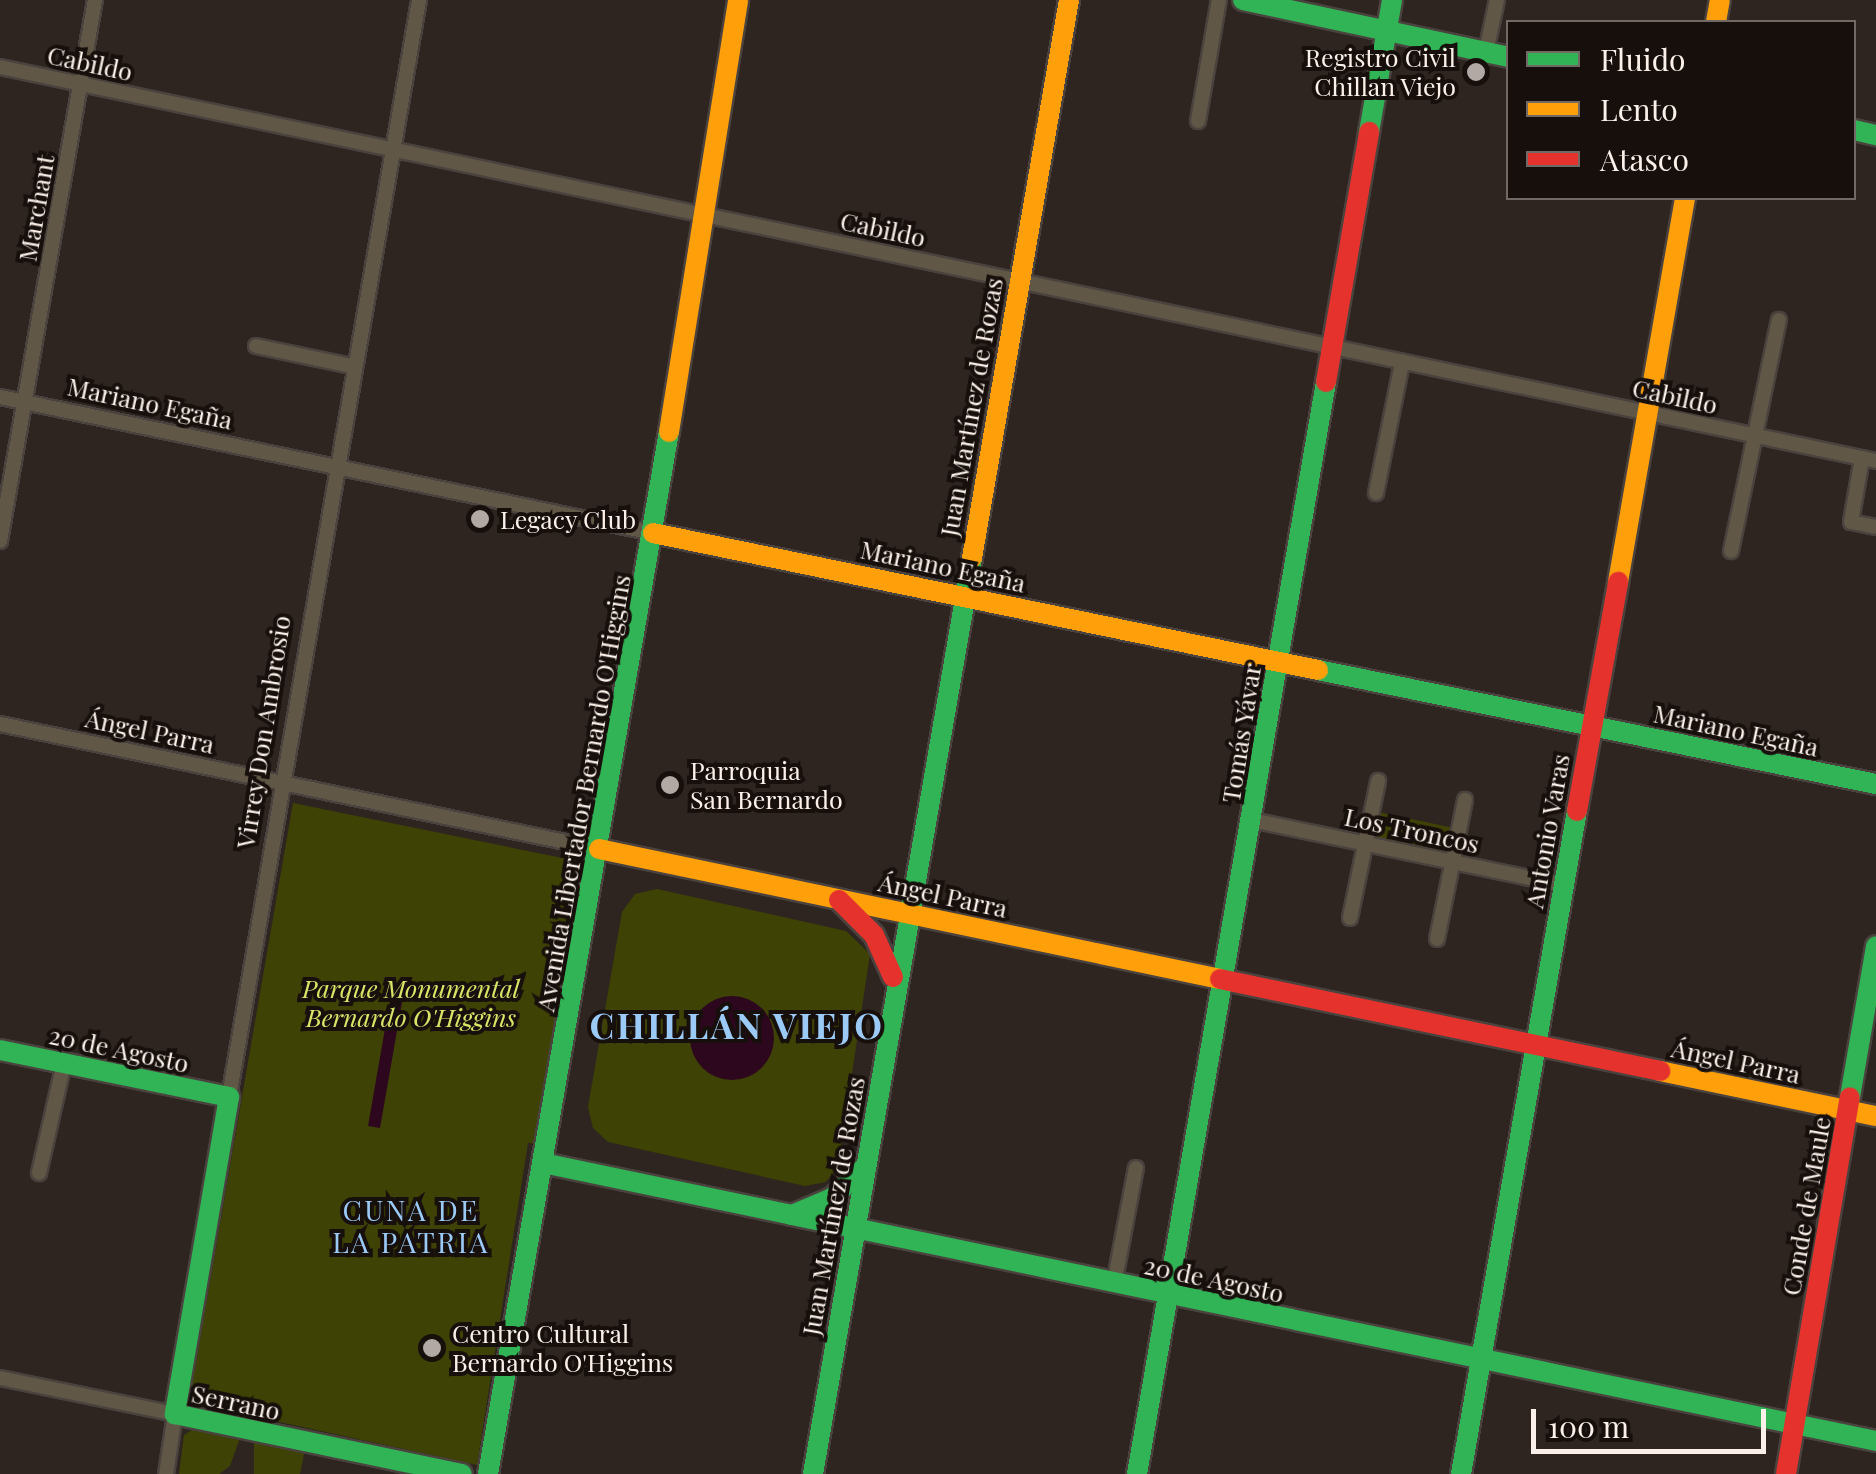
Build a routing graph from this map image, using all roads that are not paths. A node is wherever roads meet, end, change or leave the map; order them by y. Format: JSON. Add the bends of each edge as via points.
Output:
{"nodes":[{"id":1,"x":95,"y":0,"type":"edge"},
{"id":2,"x":418,"y":0,"type":"edge"},
{"id":3,"x":738,"y":0,"type":"edge"},
{"id":4,"x":1069,"y":0,"type":"edge"},
{"id":5,"x":1220,"y":0,"type":"edge"},
{"id":6,"x":1243,"y":0,"type":"edge"},
{"id":7,"x":1392,"y":0,"type":"edge"},
{"id":8,"x":1497,"y":0,"type":"edge"},
{"id":9,"x":1386,"y":30,"type":"junction"},
{"id":10,"x":1486,"y":52,"type":"junction"},
{"id":11,"x":1506,"y":56,"type":"edge"},
{"id":12,"x":0,"y":67,"type":"edge"},
{"id":13,"x":80,"y":84,"type":"junction"},
{"id":14,"x":1198,"y":121,"type":"dead end"},
{"id":15,"x":391,"y":150,"type":"junction"},
{"id":16,"x":1685,"y":200,"type":"edge"},
{"id":17,"x":705,"y":214,"type":"junction"},
{"id":18,"x":1018,"y":282,"type":"junction"},
{"id":19,"x":1779,"y":320,"type":"dead end"},
{"id":20,"x":256,"y":346,"type":"dead end"},
{"id":21,"x":1333,"y":349,"type":"junction"},
{"id":22,"x":1402,"y":363,"type":"junction"},
{"id":23,"x":352,"y":366,"type":"junction"},
{"id":24,"x":0,"y":398,"type":"edge"},
{"id":25,"x":24,"y":403,"type":"junction"},
{"id":26,"x":1646,"y":414,"type":"junction"},
{"id":27,"x":1756,"y":436,"type":"junction"},
{"id":28,"x":1869,"y":459,"type":"edge"},
{"id":29,"x":333,"y":466,"type":"junction"},
{"id":30,"x":1376,"y":493,"type":"dead end"},
{"id":31,"x":1876,"y":527,"type":"edge"},
{"id":32,"x":653,"y":533,"type":"junction"},
{"id":33,"x":0,"y":542,"type":"edge"},
{"id":34,"x":1731,"y":552,"type":"dead end"},
{"id":35,"x":963,"y":596,"type":"junction"},
{"id":36,"x":1278,"y":661,"type":"junction"},
{"id":37,"x":0,"y":724,"type":"edge"},
{"id":38,"x":1591,"y":726,"type":"junction"},
{"id":39,"x":1378,"y":781,"type":"dead end"},
{"id":40,"x":279,"y":784,"type":"junction"},
{"id":41,"x":1876,"y":784,"type":"edge"},
{"id":42,"x":1465,"y":800,"type":"dead end"},
{"id":43,"x":1252,"y":820,"type":"junction"},
{"id":44,"x":1366,"y":844,"type":"junction"},
{"id":45,"x":599,"y":849,"type":"junction"},
{"id":46,"x":1452,"y":862,"type":"junction"},
{"id":47,"x":1562,"y":885,"type":"junction"},
{"id":48,"x":837,"y":898,"type":"junction"},
{"id":49,"x":906,"y":912,"type":"junction"},
{"id":50,"x":1350,"y":918,"type":"dead end"},
{"id":51,"x":1437,"y":938,"type":"dead end"},
{"id":52,"x":1876,"y":946,"type":"edge"},
{"id":53,"x":1225,"y":979,"type":"junction"},
{"id":54,"x":895,"y":984,"type":"junction"},
{"id":55,"x":1533,"y":1044,"type":"junction"},
{"id":56,"x":0,"y":1050,"type":"edge"},
{"id":57,"x":64,"y":1063,"type":"junction"},
{"id":58,"x":229,"y":1096,"type":"junction"},
{"id":59,"x":1848,"y":1110,"type":"junction"},
{"id":60,"x":1876,"y":1116,"type":"edge"},
{"id":61,"x":543,"y":1163,"type":"junction"},
{"id":62,"x":866,"y":1166,"type":"junction"},
{"id":63,"x":1136,"y":1168,"type":"dead end"},
{"id":64,"x":39,"y":1173,"type":"dead end"},
{"id":65,"x":790,"y":1216,"type":"junction"},
{"id":66,"x":856,"y":1230,"type":"junction"},
{"id":67,"x":1114,"y":1284,"type":"junction"},
{"id":68,"x":1170,"y":1296,"type":"junction"},
{"id":69,"x":1481,"y":1361,"type":"junction"},
{"id":70,"x":0,"y":1378,"type":"edge"},
{"id":71,"x":175,"y":1414,"type":"junction"},
{"id":72,"x":1794,"y":1424,"type":"junction"},
{"id":73,"x":1876,"y":1441,"type":"edge"},
{"id":74,"x":166,"y":1474,"type":"edge"},
{"id":75,"x":462,"y":1474,"type":"edge"},
{"id":76,"x":488,"y":1474,"type":"edge"},
{"id":77,"x":812,"y":1474,"type":"edge"},
{"id":78,"x":1136,"y":1474,"type":"edge"},
{"id":79,"x":1461,"y":1474,"type":"edge"},
{"id":80,"x":1786,"y":1474,"type":"edge"}],
"edges":[{"from":1,"to":13,"type":"street","name":"Marchant"},
{"from":2,"to":15,"type":"street","name":"Virrey Don Ambrosio"},
{"from":3,"to":17,"type":"street","name":"Avenida Libertador Bernardo O'Higgins"},
{"from":4,"to":18,"type":"street","name":"Juan Martínez de Rozas"},
{"from":5,"to":14,"type":"street"},
{"from":6,"to":9,"type":"street"},
{"from":7,"to":9,"type":"street","name":"Tomás Yávar"},
{"from":8,"to":10,"type":"street"},
{"from":9,"to":10,"type":"street"},
{"from":9,"to":21,"type":"street","name":"Tomás Yávar"},
{"from":10,"to":11,"type":"street"},
{"from":12,"to":13,"type":"street","name":"Cabildo"},
{"from":13,"to":15,"type":"street","name":"Cabildo"},
{"from":13,"to":25,"type":"street","name":"Marchant"},
{"from":15,"to":17,"type":"street","name":"Cabildo"},
{"from":15,"to":23,"type":"street","name":"Virrey Don Ambrosio"},
{"from":16,"to":26,"type":"street","name":"Antonio Varas"},
{"from":17,"to":18,"type":"street","name":"Cabildo"},
{"from":17,"to":32,"type":"street","name":"Avenida Libertador Bernardo O'Higgins"},
{"from":18,"to":21,"type":"street","name":"Cabildo"},
{"from":18,"to":35,"type":"street","name":"Juan Martínez de Rozas"},
{"from":19,"to":27,"type":"street"},
{"from":20,"to":23,"type":"street"},
{"from":21,"to":22,"type":"street","name":"Cabildo"},
{"from":21,"to":36,"type":"street","name":"Tomás Yávar"},
{"from":22,"to":26,"type":"street","name":"Cabildo"},
{"from":22,"to":30,"type":"street"},
{"from":23,"to":29,"type":"street","name":"Virrey Don Ambrosio"},
{"from":24,"to":25,"type":"street","name":"Mariano Egaña"},
{"from":25,"to":29,"type":"street","name":"Mariano Egaña"},
{"from":25,"to":33,"type":"street","name":"Marchant"},
{"from":26,"to":27,"type":"street","name":"Cabildo"},
{"from":26,"to":38,"type":"street","name":"Antonio Varas"},
{"from":27,"to":28,"type":"street","name":"Cabildo"},
{"from":27,"to":34,"type":"street"},
{"from":28,"to":31,"type":"street","via":[[1851,522]]},
{"from":29,"to":32,"type":"street","name":"Mariano Egaña"},
{"from":29,"to":40,"type":"street","name":"Virrey Don Ambrosio"},
{"from":32,"to":35,"type":"street","name":"Mariano Egaña"},
{"from":32,"to":45,"type":"street","name":"Avenida Libertador Bernardo O'Higgins"},
{"from":35,"to":36,"type":"street","name":"Mariano Egaña"},
{"from":35,"to":49,"type":"street","name":"Juan Martínez de Rozas"},
{"from":36,"to":38,"type":"street","name":"Mariano Egaña"},
{"from":36,"to":43,"type":"street","name":"Tomás Yávar"},
{"from":37,"to":40,"type":"street","name":"Ángel Parra"},
{"from":38,"to":41,"type":"street","name":"Mariano Egaña"},
{"from":38,"to":47,"type":"street","name":"Antonio Varas"},
{"from":39,"to":44,"type":"street"},
{"from":40,"to":45,"type":"street","name":"Ángel Parra"},
{"from":40,"to":58,"type":"street","name":"Virrey Don Ambrosio"},
{"from":42,"to":46,"type":"street"},
{"from":43,"to":44,"type":"street","name":"Los Troncos"},
{"from":43,"to":53,"type":"street","name":"Tomás Yávar"},
{"from":44,"to":46,"type":"street","name":"Los Troncos"},
{"from":44,"to":50,"type":"street"},
{"from":45,"to":48,"type":"street","name":"Ángel Parra"},
{"from":45,"to":61,"type":"street","name":"Avenida Libertador Bernardo O'Higgins"},
{"from":46,"to":47,"type":"street","name":"Los Troncos"},
{"from":46,"to":51,"type":"street"},
{"from":47,"to":55,"type":"street","name":"Antonio Varas"},
{"from":48,"to":49,"type":"street","name":"Ángel Parra"},
{"from":48,"to":54,"type":"street","via":[[874,935]]},
{"from":49,"to":53,"type":"street","name":"Ángel Parra"},
{"from":49,"to":54,"type":"street","name":"Juan Martínez de Rozas"},
{"from":52,"to":59,"type":"street","name":"Conde de Maule"},
{"from":53,"to":55,"type":"street","name":"Ángel Parra"},
{"from":53,"to":68,"type":"street","name":"Tomás Yávar"},
{"from":54,"to":62,"type":"street","name":"Juan Martínez de Rozas"},
{"from":55,"to":59,"type":"street","name":"Ángel Parra"},
{"from":55,"to":69,"type":"street","name":"Antonio Varas"},
{"from":56,"to":57,"type":"street","name":"20 de Agosto"},
{"from":57,"to":58,"type":"street","name":"20 de Agosto"},
{"from":57,"to":64,"type":"street"},
{"from":58,"to":71,"type":"street","name":"Virrey Don Ambrosio"},
{"from":59,"to":60,"type":"street","name":"Ángel Parra"},
{"from":59,"to":72,"type":"street","name":"Conde de Maule"},
{"from":61,"to":65,"type":"street","name":"20 de Agosto"},
{"from":61,"to":76,"type":"street","name":"Avenida Libertador Bernardo O'Higgins"},
{"from":62,"to":65,"type":"street","via":[[832,1198]]},
{"from":62,"to":66,"type":"street","name":"Juan Martínez de Rozas"},
{"from":63,"to":67,"type":"street"},
{"from":65,"to":66,"type":"street","name":"20 de Agosto"},
{"from":66,"to":67,"type":"street","name":"20 de Agosto"},
{"from":66,"to":77,"type":"street","name":"Juan Martínez de Rozas"},
{"from":67,"to":68,"type":"street","name":"20 de Agosto"},
{"from":68,"to":69,"type":"street","name":"20 de Agosto"},
{"from":68,"to":78,"type":"street","name":"Tomás Yávar"},
{"from":69,"to":72,"type":"street","name":"20 de Agosto"},
{"from":69,"to":79,"type":"street","name":"Antonio Varas"},
{"from":70,"to":71,"type":"street","name":"Serrano"},
{"from":71,"to":74,"type":"street","name":"Virrey Don Ambrosio"},
{"from":71,"to":75,"type":"street","name":"Serrano"},
{"from":72,"to":73,"type":"street","name":"20 de Agosto"},
{"from":72,"to":80,"type":"street","name":"Conde de Maule"}]}
